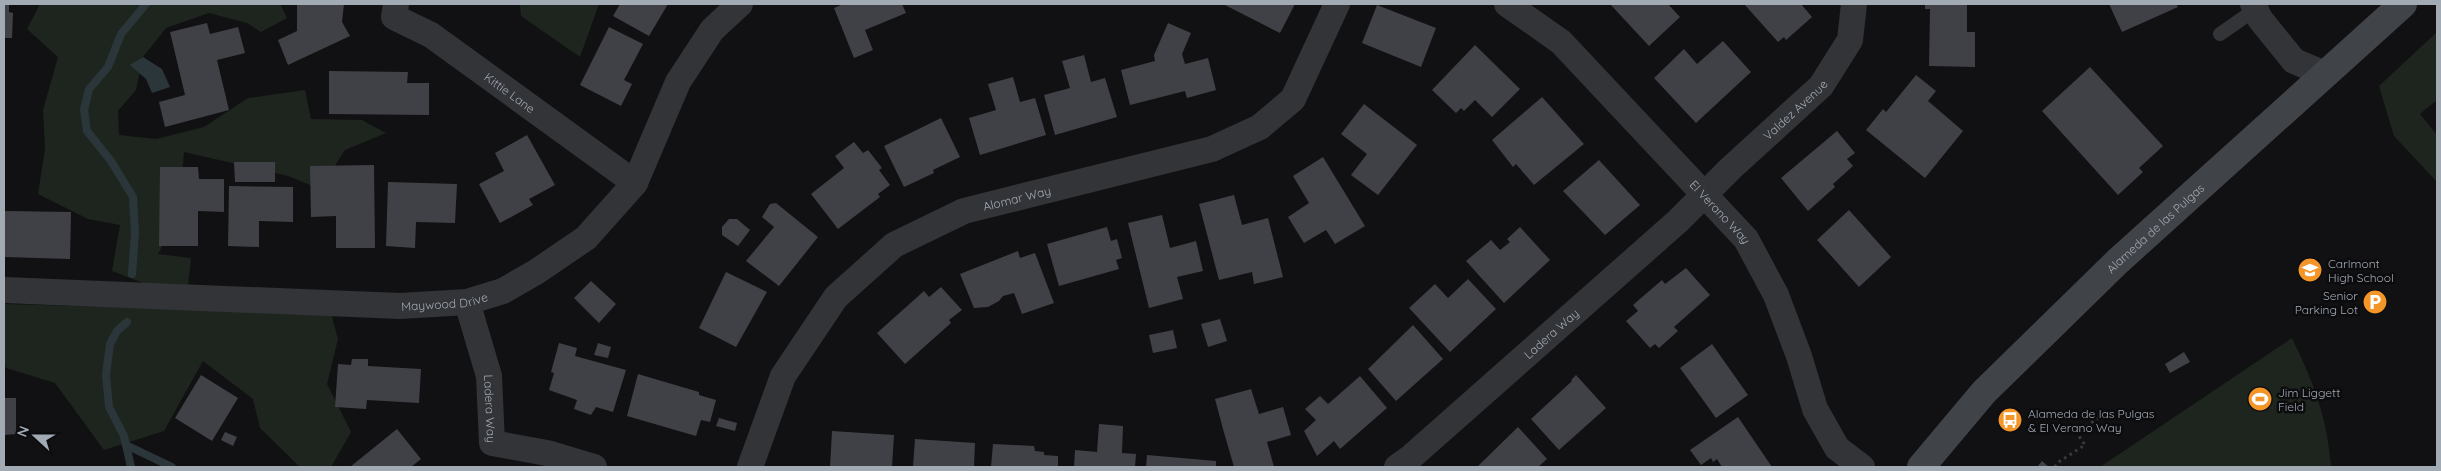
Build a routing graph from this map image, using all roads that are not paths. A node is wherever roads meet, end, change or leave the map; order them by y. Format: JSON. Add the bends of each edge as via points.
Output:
{"nodes":[{"id":1,"x":396,"y":4,"type":"edge"},
{"id":2,"x":740,"y":4,"type":"edge"},
{"id":3,"x":1337,"y":4,"type":"edge"},
{"id":4,"x":1507,"y":4,"type":"edge"},
{"id":5,"x":1854,"y":4,"type":"edge"},
{"id":6,"x":2403,"y":4,"type":"edge"},
{"id":7,"x":2254,"y":7,"type":"edge"},
{"id":8,"x":2220,"y":34,"type":"dead end"},
{"id":9,"x":2325,"y":74,"type":"junction"},
{"id":10,"x":635,"y":183,"type":"junction"},
{"id":11,"x":1702,"y":195,"type":"junction"},
{"id":12,"x":4,"y":290,"type":"edge"},
{"id":13,"x":467,"y":302,"type":"junction"},
{"id":14,"x":594,"y":467,"type":"edge"},
{"id":15,"x":750,"y":467,"type":"edge"},
{"id":16,"x":1397,"y":467,"type":"edge"},
{"id":17,"x":1862,"y":467,"type":"edge"},
{"id":18,"x":1922,"y":467,"type":"edge"}],
"edges":[{"from":1,"to":10,"type":"street","name":"Kittie Lane","via":[[394,17],[431,35]]},
{"from":2,"to":10,"type":"street","name":"Maywood Drive","via":[[712,30],[678,82]]},
{"from":3,"to":15,"type":"street","name":"Alomar Way","via":[[1293,99],[1260,127],[1212,149],[964,211],[894,245],[836,297],[782,376]]},
{"from":4,"to":11,"type":"street","name":"El Verano Way","via":[[1561,42]]},
{"from":5,"to":11,"type":"street","name":"Valdez Avenue","via":[[1850,40],[1821,86]]},
{"from":6,"to":9,"type":"main road","name":"Alameda de las Pulgas"},
{"from":7,"to":8,"type":"lane"},
{"from":7,"to":9,"type":"street","via":[[2260,20],[2294,61]]},
{"from":9,"to":18,"type":"main road","name":"Alameda de las Pulgas","via":[[2117,262],[1984,392]]},
{"from":10,"to":13,"type":"street","name":"Maywood Drive","via":[[586,238],[520,282]]},
{"from":11,"to":16,"type":"street","name":"Ladera Way","via":[[1670,227]]},
{"from":11,"to":17,"type":"street","name":"El Verano Way","via":[[1746,240],[1776,295],[1815,409],[1837,448]]},
{"from":12,"to":13,"type":"street","name":"Maywood Drive","via":[[400,306]]},
{"from":13,"to":14,"type":"street","name":"Ladera Way","via":[[489,376],[492,443],[547,453]]}]}
